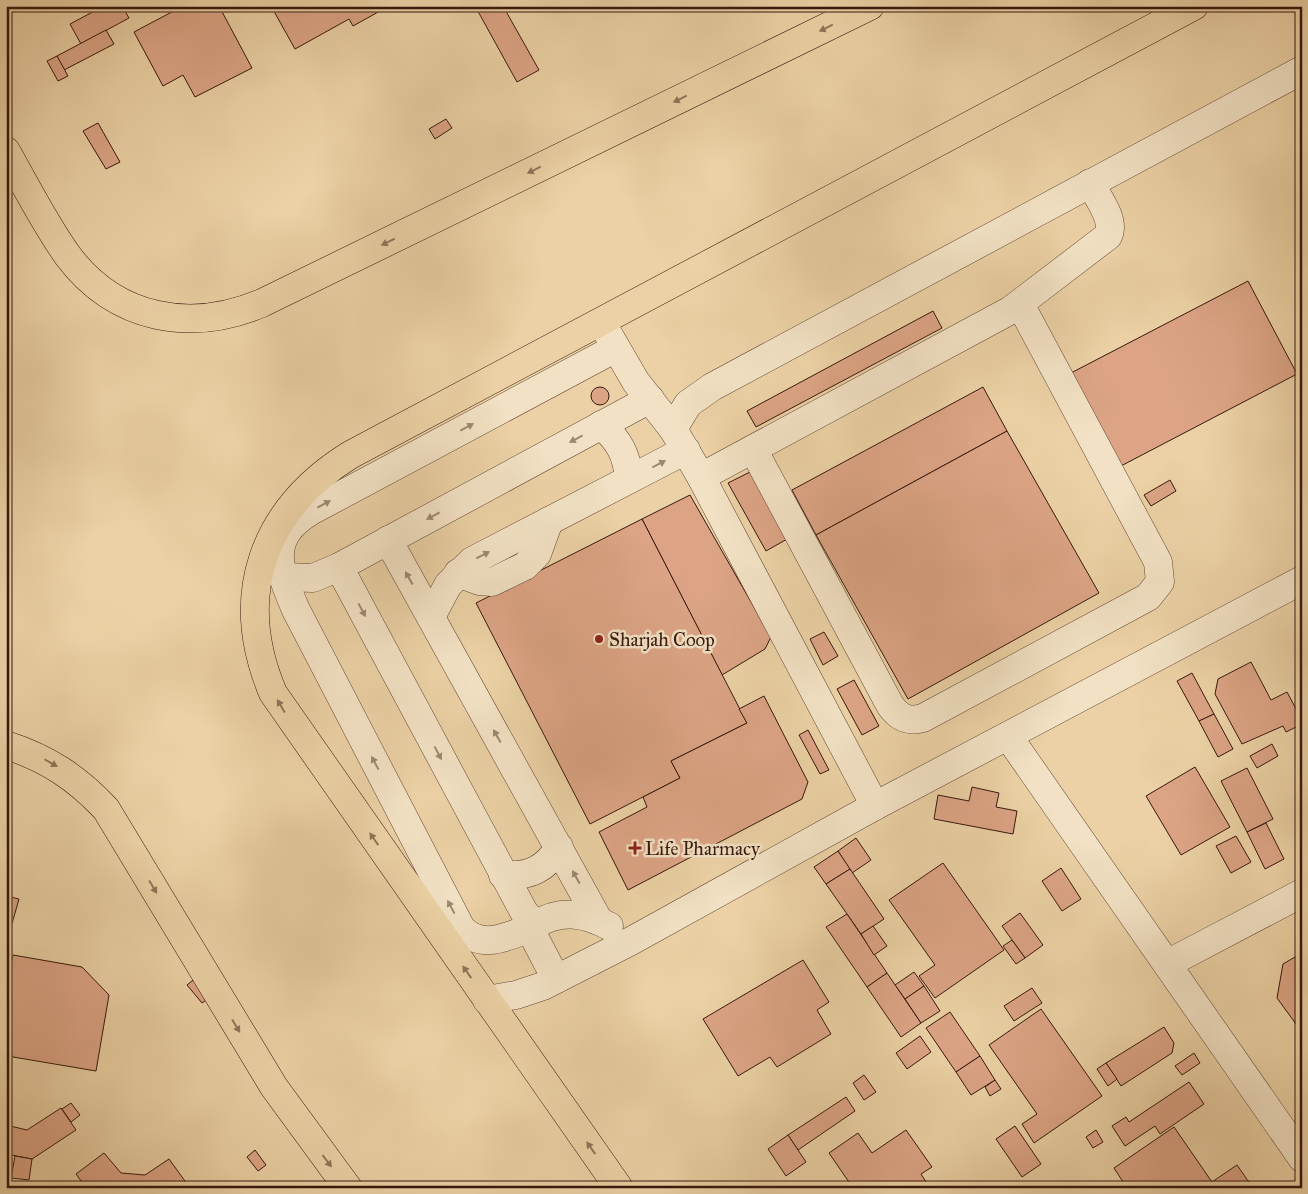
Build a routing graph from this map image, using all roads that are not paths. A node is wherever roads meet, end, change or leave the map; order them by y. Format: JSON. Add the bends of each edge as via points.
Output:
{"nodes":[{"id":1,"x":870,"y":6,"type":"edge"},
{"id":2,"x":1194,"y":6,"type":"edge"},
{"id":3,"x":1302,"y":70,"type":"edge"},
{"id":4,"x":6,"y":151,"type":"edge"},
{"id":5,"x":1090,"y":183,"type":"junction"},
{"id":6,"x":1020,"y":304,"type":"junction"},
{"id":7,"x":602,"y":323,"type":"junction"},
{"id":8,"x":616,"y":348,"type":"junction"},
{"id":9,"x":650,"y":399,"type":"junction"},
{"id":10,"x":601,"y":426,"type":"junction"},
{"id":11,"x":679,"y":440,"type":"junction"},
{"id":12,"x":753,"y":449,"type":"junction"},
{"id":13,"x":701,"y":477,"type":"junction"},
{"id":14,"x":629,"y":479,"type":"junction"},
{"id":15,"x":388,"y":540,"type":"junction"},
{"id":16,"x":342,"y":574,"type":"junction"},
{"id":17,"x":283,"y":577,"type":"junction"},
{"id":18,"x":1302,"y":580,"type":"edge"},
{"id":19,"x":296,"y":610,"type":"junction"},
{"id":20,"x":431,"y":617,"type":"junction"},
{"id":21,"x":1008,"y":736,"type":"junction"},
{"id":22,"x":6,"y":745,"type":"edge"},
{"id":23,"x":875,"y":806,"type":"junction"},
{"id":24,"x":559,"y":847,"type":"junction"},
{"id":25,"x":503,"y":875,"type":"junction"},
{"id":26,"x":1302,"y":893,"type":"edge"},
{"id":27,"x":599,"y":920,"type":"junction"},
{"id":28,"x":534,"y":926,"type":"junction"},
{"id":29,"x":631,"y":941,"type":"junction"},
{"id":30,"x":1168,"y":964,"type":"junction"},
{"id":31,"x":549,"y":983,"type":"junction"},
{"id":32,"x":488,"y":1000,"type":"junction"},
{"id":33,"x":512,"y":1035,"type":"junction"},
{"id":34,"x":1302,"y":1158,"type":"edge"},
{"id":35,"x":348,"y":1188,"type":"edge"},
{"id":36,"x":619,"y":1188,"type":"edge"}],
"edges":[{"from":1,"to":4,"type":"main road","one_way":true,"via":[[262,303],[221,317],[178,319],[156,315],[116,299],[98,286],[68,255]]},
{"from":2,"to":7,"type":"main road"},
{"from":3,"to":5,"type":"street"},
{"from":5,"to":6,"type":"street","via":[[1110,220],[1108,236]]},
{"from":5,"to":11,"type":"street","via":[[712,386],[688,404]]},
{"from":6,"to":12,"type":"street"},
{"from":6,"to":12,"type":"street","via":[[1158,562],[1160,582],[1148,597],[923,718],[904,719],[890,705]]},
{"from":7,"to":8,"type":"street"},
{"from":32,"to":7,"type":"main road","one_way":true,"via":[[273,693],[264,672],[255,627],[257,582],[262,560],[282,517],[312,482],[330,467]]},
{"from":8,"to":9,"type":"street"},
{"from":17,"to":8,"type":"street","one_way":true,"via":[[278,555],[280,543],[293,523],[304,515]]},
{"from":9,"to":10,"type":"street"},
{"from":9,"to":11,"type":"street"},
{"from":10,"to":14,"type":"street","via":[[619,444],[628,466]]},
{"from":10,"to":15,"type":"street","one_way":true},
{"from":11,"to":13,"type":"street"},
{"from":14,"to":11,"type":"street","one_way":true},
{"from":12,"to":13,"type":"street"},
{"from":13,"to":23,"type":"street"},
{"from":20,"to":14,"type":"street","one_way":true,"via":[[448,585],[472,561]]},
{"from":15,"to":16,"type":"street"},
{"from":20,"to":15,"type":"street","one_way":true},
{"from":16,"to":17,"type":"street","via":[[313,578]]},
{"from":16,"to":19,"type":"street","via":[[334,582],[310,593]]},
{"from":16,"to":25,"type":"street","one_way":true},
{"from":17,"to":19,"type":"street"},
{"from":18,"to":21,"type":"street"},
{"from":28,"to":19,"type":"street","one_way":true,"via":[[486,941],[468,935],[461,928]]},
{"from":24,"to":20,"type":"street","one_way":true},
{"from":21,"to":23,"type":"street"},
{"from":21,"to":30,"type":"street"},
{"from":22,"to":35,"type":"main road","one_way":true,"via":[[51,763],[90,791],[106,809],[252,1053]]},
{"from":23,"to":29,"type":"street"},
{"from":24,"to":25,"type":"street","via":[[542,868],[517,876]]},
{"from":27,"to":24,"type":"street","one_way":true},
{"from":25,"to":28,"type":"street"},
{"from":26,"to":30,"type":"street"},
{"from":27,"to":28,"type":"street","via":[[566,914],[544,918]]},
{"from":27,"to":29,"type":"street"},
{"from":28,"to":31,"type":"street","via":[[532,933]]},
{"from":29,"to":31,"type":"street"},
{"from":30,"to":34,"type":"street"},
{"from":31,"to":32,"type":"street","via":[[516,995]]},
{"from":31,"to":33,"type":"street","via":[[529,1000]]},
{"from":32,"to":33,"type":"main road"},
{"from":36,"to":33,"type":"main road","one_way":true}]}
